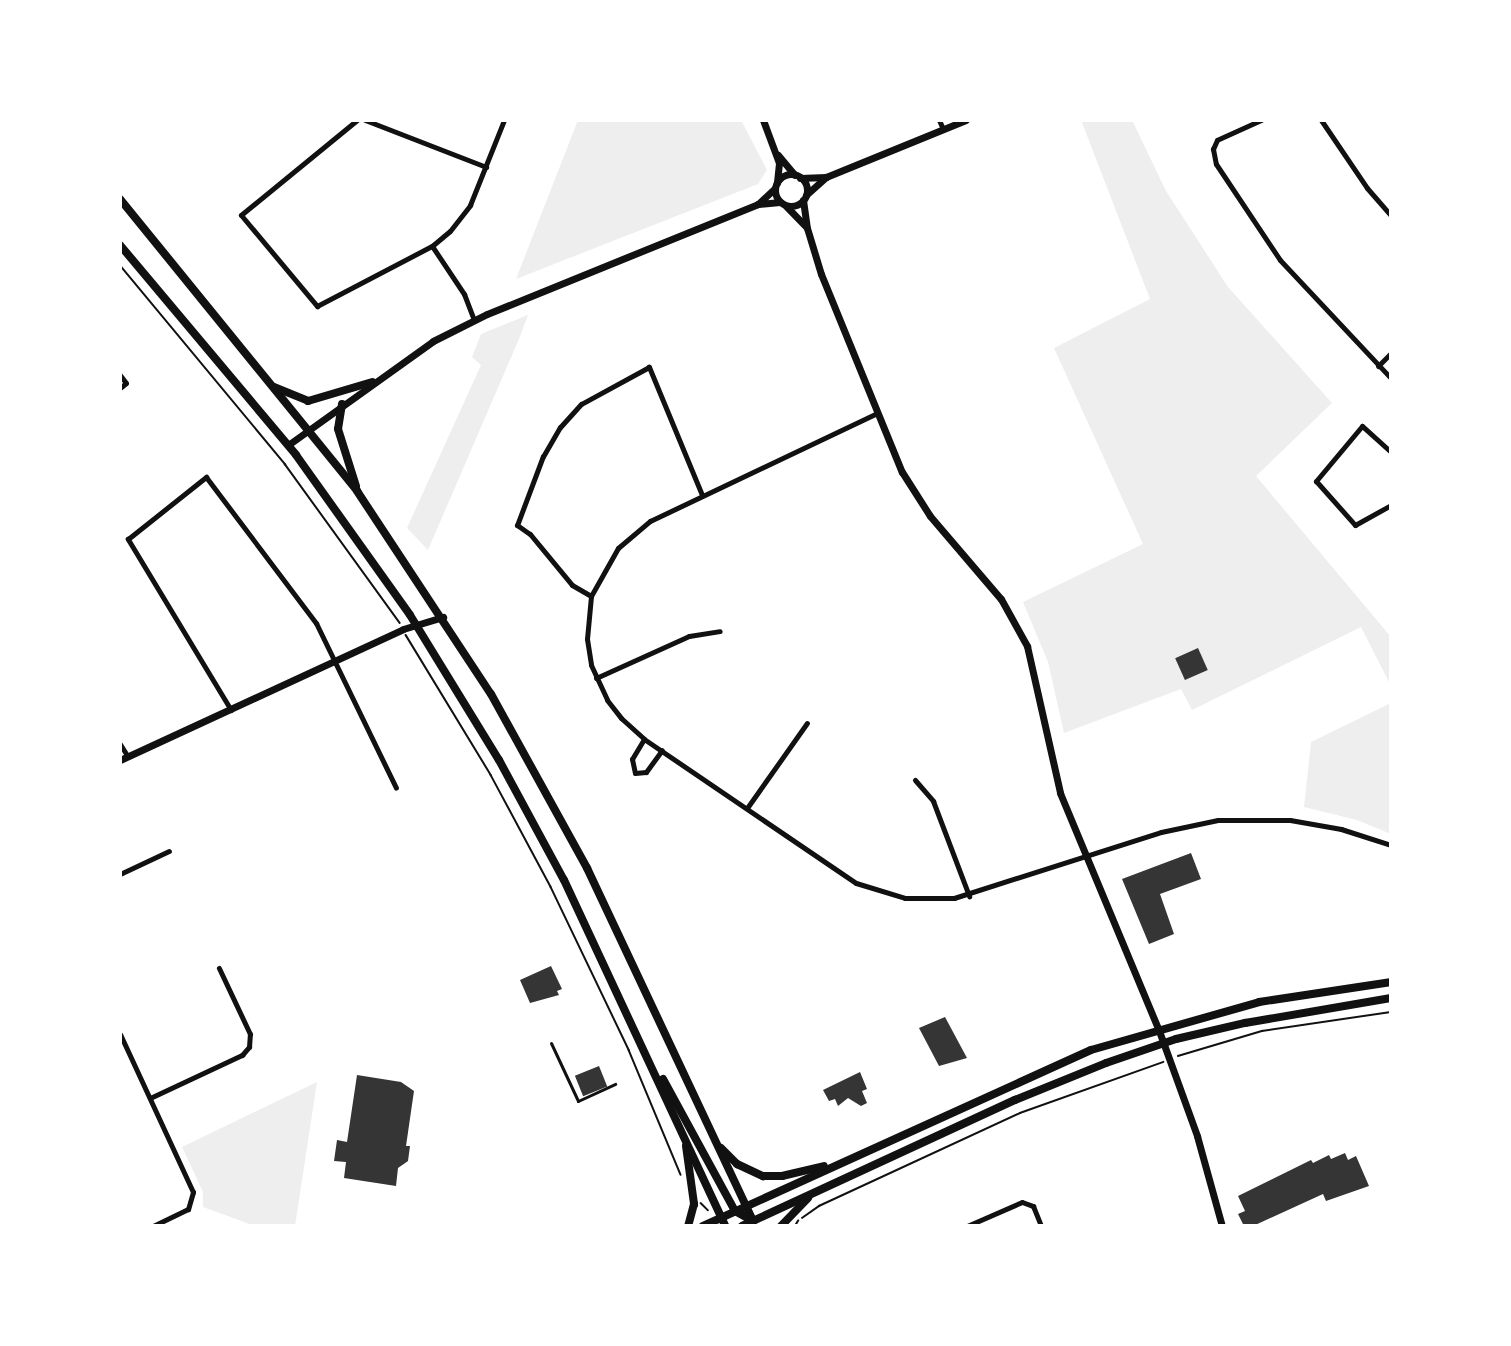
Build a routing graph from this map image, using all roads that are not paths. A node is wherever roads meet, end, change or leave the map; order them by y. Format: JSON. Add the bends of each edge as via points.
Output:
{"nodes":[{"id":1,"x":357,"y":120,"type":"edge"},
{"id":2,"x":365,"y":120,"type":"edge"},
{"id":3,"x":504,"y":120,"type":"edge"},
{"id":4,"x":763,"y":120,"type":"edge"},
{"id":5,"x":939,"y":120,"type":"edge"},
{"id":6,"x":966,"y":120,"type":"edge"},
{"id":7,"x":1261,"y":120,"type":"edge"},
{"id":8,"x":1321,"y":120,"type":"edge"},
{"id":9,"x":943,"y":129,"type":"junction"},
{"id":10,"x":776,"y":153,"type":"junction"},
{"id":11,"x":486,"y":167,"type":"junction"},
{"id":12,"x":797,"y":176,"type":"junction"},
{"id":13,"x":826,"y":177,"type":"junction"},
{"id":14,"x":776,"y":185,"type":"junction"},
{"id":15,"x":804,"y":198,"type":"junction"},
{"id":16,"x":120,"y":199,"type":"edge"},
{"id":17,"x":782,"y":203,"type":"junction"},
{"id":18,"x":758,"y":204,"type":"junction"},
{"id":19,"x":1391,"y":216,"type":"edge"},
{"id":20,"x":807,"y":228,"type":"junction"},
{"id":21,"x":120,"y":245,"type":"edge"},
{"id":22,"x":432,"y":246,"type":"junction"},
{"id":23,"x":474,"y":320,"type":"junction"},
{"id":24,"x":1391,"y":353,"type":"edge"},
{"id":25,"x":1378,"y":366,"type":"junction"},
{"id":26,"x":120,"y":375,"type":"edge"},
{"id":27,"x":1391,"y":378,"type":"edge"},
{"id":28,"x":372,"y":382,"type":"junction"},
{"id":29,"x":270,"y":386,"type":"junction"},
{"id":30,"x":120,"y":388,"type":"edge"},
{"id":31,"x":342,"y":404,"type":"junction"},
{"id":32,"x":877,"y":413,"type":"junction"},
{"id":33,"x":307,"y":431,"type":"junction"},
{"id":34,"x":288,"y":445,"type":"junction"},
{"id":35,"x":1391,"y":452,"type":"edge"},
{"id":36,"x":357,"y":491,"type":"junction"},
{"id":37,"x":702,"y":495,"type":"junction"},
{"id":38,"x":1391,"y":505,"type":"edge"},
{"id":39,"x":591,"y":596,"type":"junction"},
{"id":40,"x":443,"y":617,"type":"junction"},
{"id":41,"x":415,"y":624,"type":"junction"},
{"id":42,"x":720,"y":631,"type":"dead end"},
{"id":43,"x":335,"y":662,"type":"junction"},
{"id":44,"x":596,"y":678,"type":"junction"},
{"id":45,"x":231,"y":710,"type":"junction"},
{"id":46,"x":807,"y":723,"type":"dead end"},
{"id":47,"x":644,"y":738,"type":"junction"},
{"id":48,"x":120,"y":744,"type":"edge"},
{"id":49,"x":662,"y":750,"type":"junction"},
{"id":50,"x":128,"y":757,"type":"junction"},
{"id":51,"x":120,"y":760,"type":"edge"},
{"id":52,"x":915,"y":780,"type":"dead end"},
{"id":53,"x":396,"y":788,"type":"dead end"},
{"id":54,"x":747,"y":808,"type":"junction"},
{"id":55,"x":1391,"y":845,"type":"edge"},
{"id":56,"x":169,"y":851,"type":"dead end"},
{"id":57,"x":1086,"y":857,"type":"junction"},
{"id":58,"x":120,"y":873,"type":"edge"},
{"id":59,"x":969,"y":896,"type":"junction"},
{"id":60,"x":219,"y":968,"type":"dead end"},
{"id":61,"x":1391,"y":982,"type":"edge"},
{"id":62,"x":1391,"y":998,"type":"edge"},
{"id":63,"x":1158,"y":1028,"type":"junction"},
{"id":64,"x":120,"y":1034,"type":"edge"},
{"id":65,"x":641,"y":1042,"type":"junction"},
{"id":66,"x":550,"y":1043,"type":"dead end"},
{"id":67,"x":1163,"y":1043,"type":"junction"},
{"id":68,"x":615,"y":1084,"type":"dead end"},
{"id":69,"x":150,"y":1098,"type":"junction"},
{"id":70,"x":686,"y":1138,"type":"junction"},
{"id":71,"x":716,"y":1143,"type":"junction"},
{"id":72,"x":840,"y":1162,"type":"junction"},
{"id":73,"x":816,"y":1191,"type":"junction"},
{"id":74,"x":746,"y":1206,"type":"junction"},
{"id":75,"x":735,"y":1211,"type":"junction"},
{"id":76,"x":721,"y":1218,"type":"junction"},
{"id":77,"x":754,"y":1224,"type":"edge"},
{"id":78,"x":153,"y":1226,"type":"edge"},
{"id":79,"x":688,"y":1226,"type":"edge"},
{"id":80,"x":703,"y":1226,"type":"edge"},
{"id":81,"x":725,"y":1226,"type":"edge"},
{"id":82,"x":742,"y":1226,"type":"edge"},
{"id":83,"x":781,"y":1226,"type":"edge"},
{"id":84,"x":967,"y":1226,"type":"edge"},
{"id":85,"x":1041,"y":1226,"type":"edge"},
{"id":86,"x":1222,"y":1226,"type":"edge"}],
"edges":[{"from":1,"to":22,"type":"street","via":[[240,214],[316,306]]},
{"from":2,"to":11,"type":"street"},
{"from":3,"to":11,"type":"street"},
{"from":4,"to":10,"type":"street"},
{"from":5,"to":9,"type":"street"},
{"from":6,"to":9,"type":"street"},
{"from":7,"to":25,"type":"street","via":[[1221,136],[1213,144],[1216,164],[1267,243],[1319,306]]},
{"from":8,"to":19,"type":"street"},
{"from":9,"to":13,"type":"street"},
{"from":10,"to":12,"type":"street"},
{"from":10,"to":14,"type":"street"},
{"from":11,"to":22,"type":"street","via":[[464,216]]},
{"from":12,"to":13,"type":"street"},
{"from":12,"to":14,"type":"street","via":[[785,176]]},
{"from":12,"to":15,"type":"street","via":[[806,186]]},
{"from":13,"to":15,"type":"street"},
{"from":14,"to":17,"type":"street"},
{"from":14,"to":18,"type":"street"},
{"from":15,"to":17,"type":"street","via":[[794,206]]},
{"from":15,"to":20,"type":"street"},
{"from":16,"to":29,"type":"main road"},
{"from":17,"to":18,"type":"street"},
{"from":17,"to":20,"type":"street"},
{"from":18,"to":23,"type":"street"},
{"from":20,"to":32,"type":"street","via":[[821,274]]},
{"from":21,"to":34,"type":"main road"},
{"from":22,"to":23,"type":"street","via":[[467,300]]},
{"from":23,"to":28,"type":"street","via":[[414,351]]},
{"from":24,"to":25,"type":"street"},
{"from":25,"to":27,"type":"street"},
{"from":26,"to":30,"type":"street","via":[[126,383]]},
{"from":28,"to":29,"type":"main road","via":[[308,401]]},
{"from":28,"to":31,"type":"street"},
{"from":29,"to":33,"type":"main road"},
{"from":31,"to":33,"type":"street"},
{"from":31,"to":36,"type":"main road","via":[[338,429]]},
{"from":32,"to":37,"type":"street"},
{"from":32,"to":57,"type":"street","via":[[902,472],[922,506],[1001,599],[1023,636],[1035,671],[1055,777]]},
{"from":33,"to":34,"type":"street"},
{"from":33,"to":36,"type":"main road"},
{"from":34,"to":41,"type":"main road"},
{"from":35,"to":38,"type":"street","via":[[1362,426],[1316,481],[1355,525]]},
{"from":36,"to":40,"type":"main road"},
{"from":37,"to":39,"type":"street","via":[[650,520],[630,536],[609,561]]},
{"from":37,"to":39,"type":"street","via":[[649,367],[581,404],[543,456],[517,525],[530,534],[572,585]]},
{"from":39,"to":44,"type":"street","via":[[587,639]]},
{"from":40,"to":41,"type":"street"},
{"from":40,"to":71,"type":"main road","via":[[520,742],[587,868]]},
{"from":41,"to":43,"type":"street"},
{"from":41,"to":65,"type":"main road","via":[[499,760],[559,871]]},
{"from":42,"to":44,"type":"street","via":[[689,636]]},
{"from":43,"to":45,"type":"street"},
{"from":43,"to":45,"type":"street","via":[[316,623],[206,477],[128,540]]},
{"from":43,"to":53,"type":"street"},
{"from":44,"to":47,"type":"street","via":[[612,708]]},
{"from":45,"to":50,"type":"street"},
{"from":46,"to":54,"type":"street"},
{"from":47,"to":49,"type":"street"},
{"from":47,"to":49,"type":"street","via":[[632,759],[635,773],[645,772]]},
{"from":48,"to":50,"type":"street"},
{"from":49,"to":54,"type":"street"},
{"from":50,"to":51,"type":"street"},
{"from":52,"to":59,"type":"street","via":[[933,801]]},
{"from":54,"to":59,"type":"street","via":[[842,875],[872,890],[918,900]]},
{"from":55,"to":57,"type":"street","via":[[1315,824],[1250,819],[1182,827]]},
{"from":56,"to":58,"type":"street"},
{"from":57,"to":59,"type":"street"},
{"from":57,"to":63,"type":"street"},
{"from":60,"to":69,"type":"street","via":[[251,1043],[242,1055]]},
{"from":61,"to":63,"type":"main road","via":[[1292,995]]},
{"from":62,"to":67,"type":"main road","via":[[1294,1012]]},
{"from":63,"to":67,"type":"street"},
{"from":63,"to":72,"type":"main road","via":[[1050,1066]]},
{"from":64,"to":69,"type":"street"},
{"from":65,"to":70,"type":"main road"},
{"from":65,"to":75,"type":"main road"},
{"from":66,"to":68,"type":"lane","via":[[578,1101]]},
{"from":67,"to":73,"type":"main road","via":[[1064,1079]]},
{"from":67,"to":86,"type":"street","via":[[1197,1136]]},
{"from":69,"to":78,"type":"street","via":[[193,1192],[192,1202],[184,1211]]},
{"from":70,"to":76,"type":"main road"},
{"from":70,"to":79,"type":"main road","via":[[694,1204]]},
{"from":71,"to":72,"type":"main road","via":[[737,1164],[763,1176],[782,1176]]},
{"from":71,"to":74,"type":"main road"},
{"from":72,"to":74,"type":"main road"},
{"from":73,"to":77,"type":"main road"},
{"from":73,"to":83,"type":"main road"},
{"from":74,"to":75,"type":"main road"},
{"from":74,"to":77,"type":"main road"},
{"from":75,"to":76,"type":"main road"},
{"from":75,"to":77,"type":"main road"},
{"from":76,"to":80,"type":"main road"},
{"from":76,"to":81,"type":"main road"},
{"from":77,"to":82,"type":"main road"},
{"from":84,"to":85,"type":"street","via":[[1016,1203],[1029,1203]]}]}
